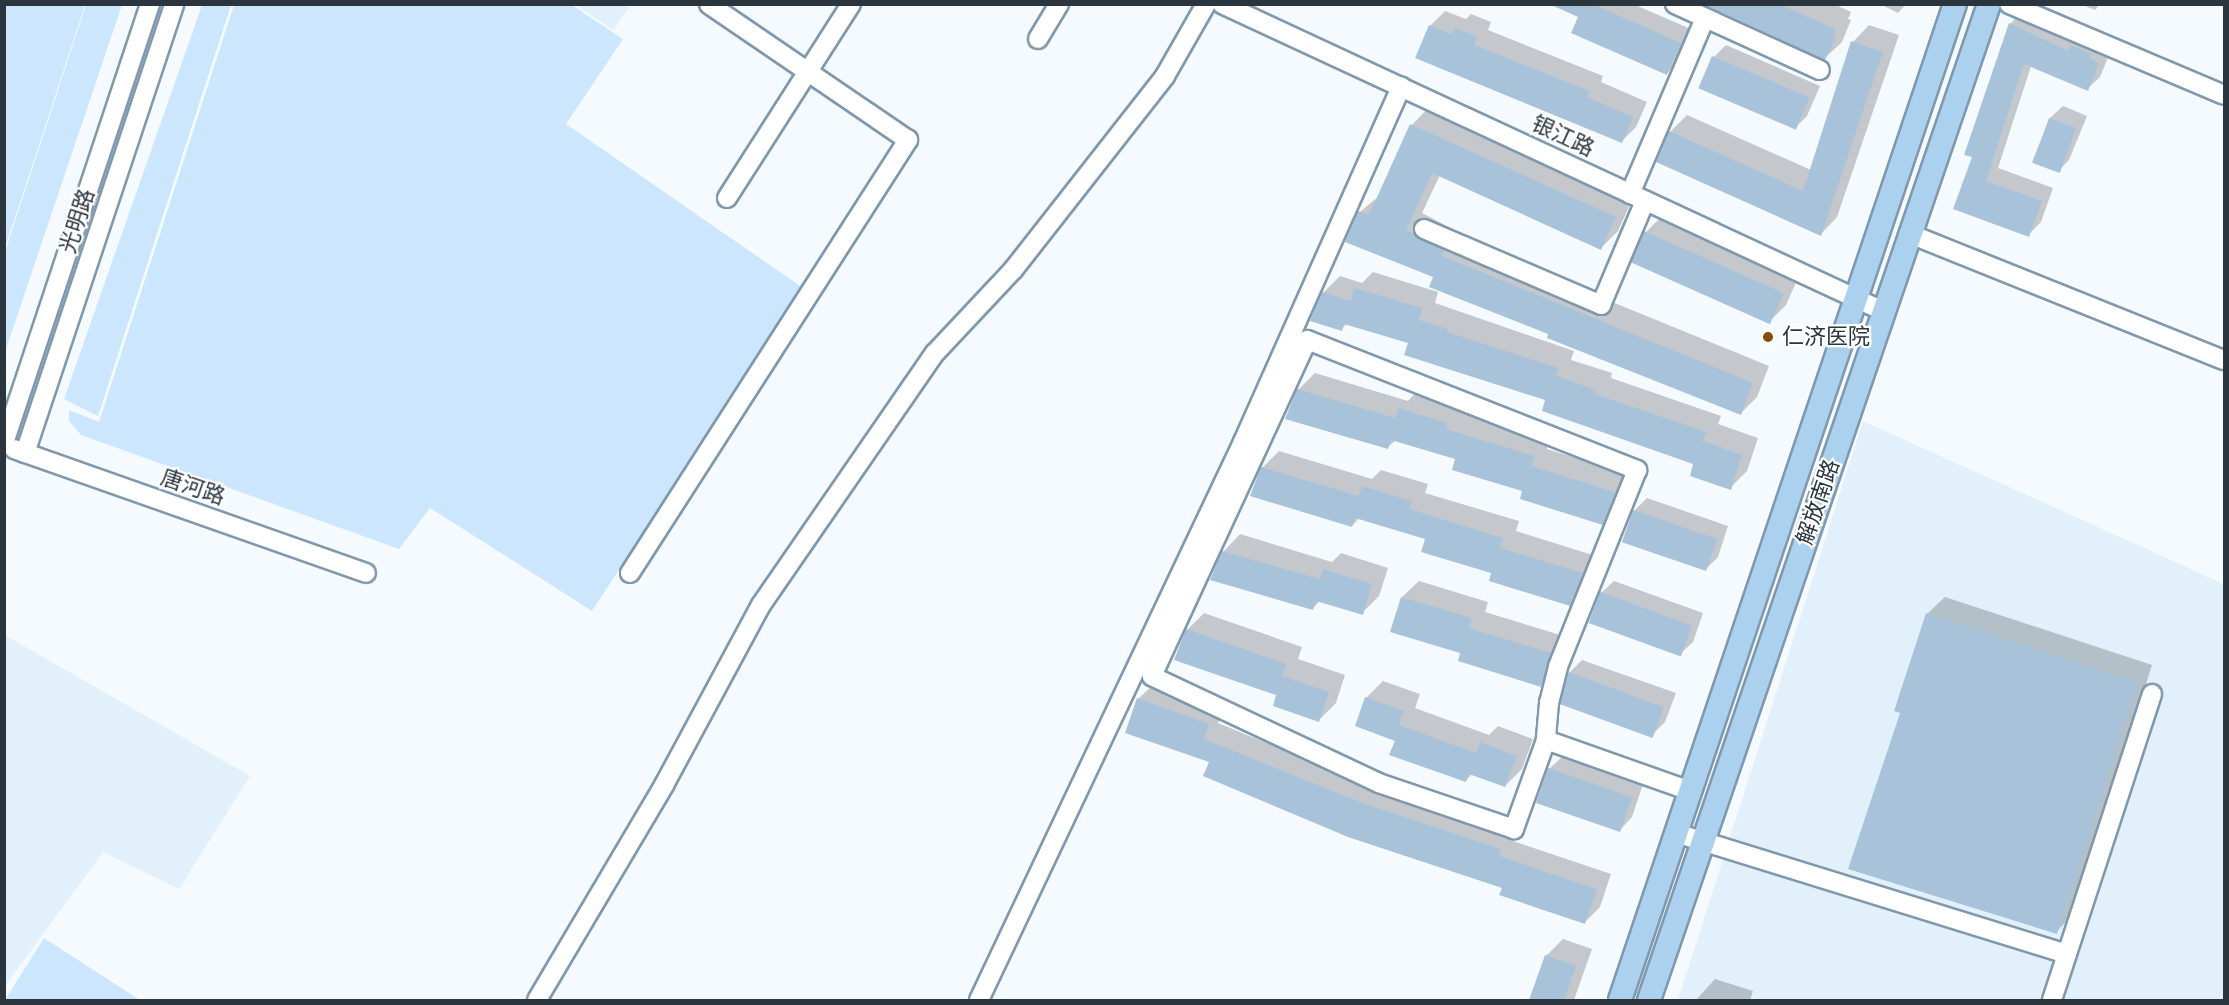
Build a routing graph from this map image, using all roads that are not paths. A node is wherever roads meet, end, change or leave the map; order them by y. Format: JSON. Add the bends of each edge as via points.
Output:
{"nodes":[{"id":1,"x":150,"y":4,"type":"edge"},
{"id":2,"x":174,"y":4,"type":"edge"},
{"id":3,"x":709,"y":4,"type":"edge"},
{"id":4,"x":851,"y":4,"type":"edge"},
{"id":5,"x":1059,"y":4,"type":"edge"},
{"id":6,"x":1206,"y":4,"type":"edge"},
{"id":7,"x":1222,"y":4,"type":"edge"},
{"id":8,"x":1675,"y":4,"type":"edge"},
{"id":9,"x":1955,"y":4,"type":"edge"},
{"id":10,"x":1989,"y":4,"type":"edge"},
{"id":11,"x":2009,"y":4,"type":"edge"},
{"id":12,"x":1705,"y":18,"type":"junction"},
{"id":13,"x":1038,"y":39,"type":"dead end"},
{"id":14,"x":1820,"y":70,"type":"dead end"},
{"id":15,"x":808,"y":72,"type":"junction"},
{"id":16,"x":1401,"y":87,"type":"junction"},
{"id":17,"x":2224,"y":95,"type":"edge"},
{"id":18,"x":1638,"y":197,"type":"junction"},
{"id":19,"x":727,"y":198,"type":"dead end"},
{"id":20,"x":1424,"y":229,"type":"dead end"},
{"id":21,"x":1910,"y":234,"type":"junction"},
{"id":22,"x":1855,"y":298,"type":"junction"},
{"id":23,"x":1883,"y":311,"type":"junction"},
{"id":24,"x":2224,"y":360,"type":"edge"},
{"id":25,"x":4,"y":445,"type":"edge"},
{"id":26,"x":26,"y":453,"type":"junction"},
{"id":27,"x":366,"y":573,"type":"dead end"},
{"id":28,"x":630,"y":573,"type":"dead end"},
{"id":29,"x":2152,"y":694,"type":"dead end"},
{"id":30,"x":1546,"y":740,"type":"junction"},
{"id":31,"x":1690,"y":790,"type":"junction"},
{"id":32,"x":1676,"y":833,"type":"junction"},
{"id":33,"x":1702,"y":841,"type":"junction"},
{"id":34,"x":2067,"y":954,"type":"junction"},
{"id":35,"x":537,"y":1000,"type":"edge"},
{"id":36,"x":979,"y":1000,"type":"edge"},
{"id":37,"x":1620,"y":1000,"type":"edge"},
{"id":38,"x":1649,"y":1000,"type":"edge"},
{"id":39,"x":2052,"y":1000,"type":"edge"}],
"edges":[{"from":1,"to":25,"type":"street","name":"光明路"},
{"from":2,"to":26,"type":"street","name":"光明路"},
{"from":3,"to":15,"type":"street"},
{"from":4,"to":15,"type":"street"},
{"from":5,"to":13,"type":"street"},
{"from":6,"to":35,"type":"street","via":[[1165,76],[1013,270],[935,352],[761,605],[664,785]]},
{"from":7,"to":16,"type":"street","name":"银江路"},
{"from":8,"to":12,"type":"street"},
{"from":9,"to":22,"type":"main road","name":"解放南路"},
{"from":10,"to":21,"type":"main road","name":"解放南路"},
{"from":11,"to":17,"type":"street"},
{"from":12,"to":14,"type":"street"},
{"from":12,"to":18,"type":"street"},
{"from":15,"to":19,"type":"street"},
{"from":15,"to":28,"type":"street","via":[[908,140]]},
{"from":16,"to":18,"type":"street","name":"银江路"},
{"from":16,"to":36,"type":"street","via":[[1238,453]]},
{"from":18,"to":20,"type":"street","via":[[1601,305]]},
{"from":18,"to":22,"type":"street","name":"银江路"},
{"from":21,"to":23,"type":"main road","name":"解放南路"},
{"from":21,"to":24,"type":"street"},
{"from":22,"to":23,"type":"street","name":"银江路"},
{"from":22,"to":31,"type":"main road","name":"解放南路"},
{"from":23,"to":33,"type":"main road","name":"解放南路"},
{"from":25,"to":26,"type":"street","name":"唐河路"},
{"from":26,"to":27,"type":"street","name":"唐河路"},
{"from":29,"to":34,"type":"street"},
{"from":30,"to":30,"type":"street","via":[[1558,667],[1637,470],[1307,340],[1152,676],[1379,783],[1514,829]]},
{"from":30,"to":31,"type":"street"},
{"from":31,"to":32,"type":"main road","name":"解放南路"},
{"from":32,"to":33,"type":"street"},
{"from":32,"to":37,"type":"main road","name":"解放南路"},
{"from":33,"to":34,"type":"street"},
{"from":33,"to":38,"type":"main road","name":"解放南路"},
{"from":34,"to":39,"type":"street"}]}
